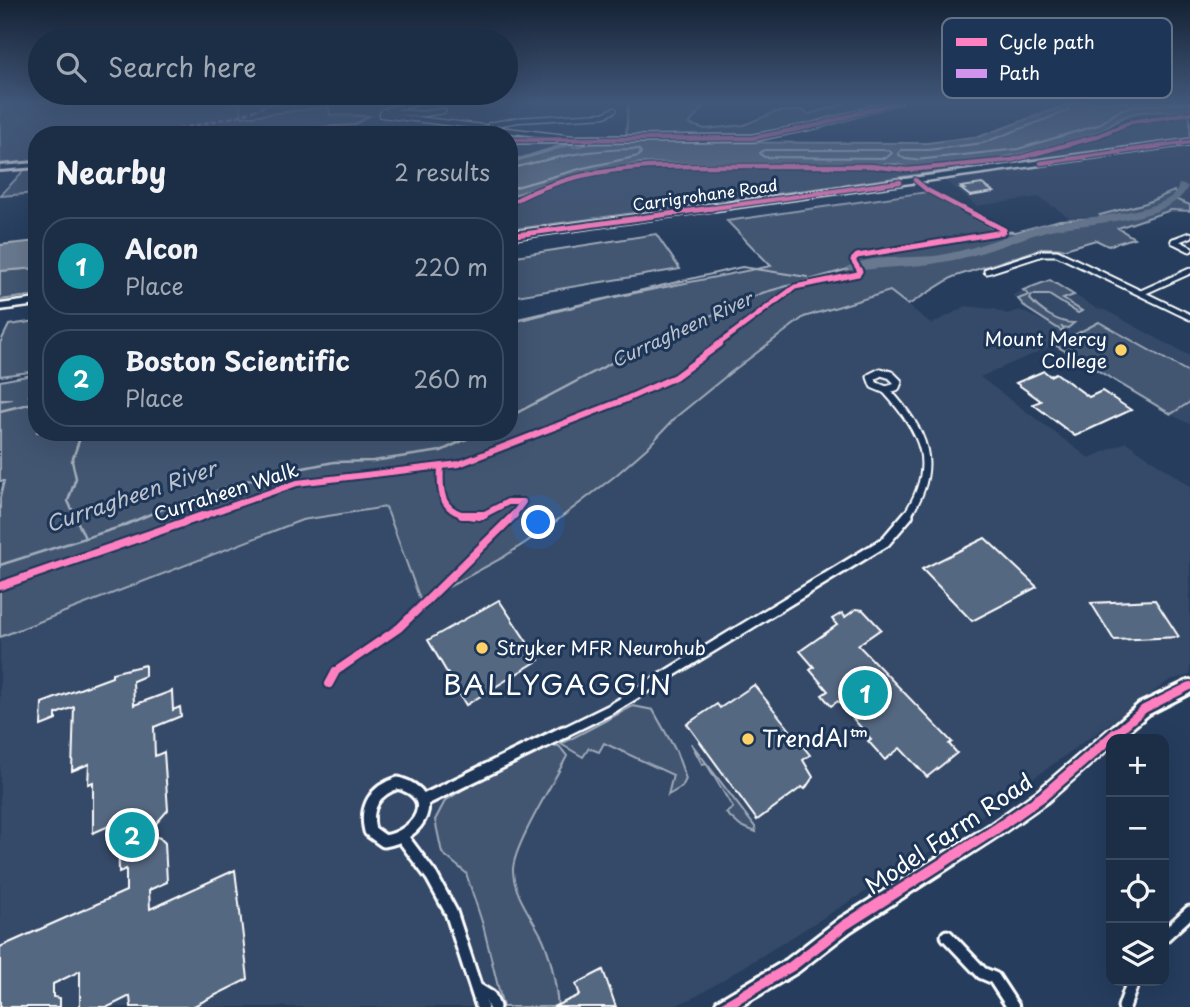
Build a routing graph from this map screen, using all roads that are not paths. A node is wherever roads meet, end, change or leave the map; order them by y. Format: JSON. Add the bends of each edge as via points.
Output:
{"nodes":[{"id":1,"x":1139,"y":149,"type":"edge"},
{"id":2,"x":28,"y":166,"type":"edge"},
{"id":3,"x":0,"y":168,"type":"edge"},
{"id":4,"x":518,"y":235,"type":"edge"},
{"id":5,"x":1190,"y":236,"type":"edge"},
{"id":6,"x":1190,"y":249,"type":"edge"},
{"id":7,"x":987,"y":271,"type":"dead end"},
{"id":8,"x":1190,"y":271,"type":"edge"},
{"id":9,"x":1142,"y":293,"type":"junction"},
{"id":10,"x":28,"y":303,"type":"edge"},
{"id":11,"x":0,"y":307,"type":"edge"},
{"id":12,"x":1190,"y":317,"type":"edge"},
{"id":13,"x":886,"y":390,"type":"dead end"},
{"id":14,"x":1188,"y":690,"type":"edge"},
{"id":15,"x":422,"y":801,"type":"junction"},
{"id":16,"x":403,"y":838,"type":"junction"},
{"id":17,"x":1190,"y":912,"type":"edge"},
{"id":18,"x":1169,"y":931,"type":"edge"},
{"id":19,"x":947,"y":936,"type":"dead end"},
{"id":20,"x":1131,"y":986,"type":"edge"},
{"id":21,"x":477,"y":989,"type":"junction"},
{"id":22,"x":482,"y":1007,"type":"edge"},
{"id":23,"x":494,"y":1007,"type":"edge"},
{"id":24,"x":723,"y":1007,"type":"edge"},
{"id":25,"x":1013,"y":1007,"type":"edge"},
{"id":26,"x":1124,"y":1007,"type":"edge"}],
"edges":[{"from":1,"to":4,"type":"highway","name":"Carrigrohane Road"},
{"from":2,"to":3,"type":"street"},
{"from":5,"to":6,"type":"street","via":[[1174,241]]},
{"from":7,"to":9,"type":"street","via":[[1047,252],[1060,253]]},
{"from":8,"to":9,"type":"street"},
{"from":9,"to":12,"type":"street"},
{"from":10,"to":11,"type":"highway"},
{"from":13,"to":15,"type":"street","via":[[918,430],[927,456],[918,501],[885,542],[611,709]]},
{"from":14,"to":24,"type":"street","name":"Model Farm Road","via":[[1144,709],[996,830]]},
{"from":15,"to":16,"type":"street","via":[[417,826]]},
{"from":15,"to":16,"type":"street","via":[[414,787],[398,783],[382,789],[370,804],[367,822],[376,838]]},
{"from":16,"to":21,"type":"street","via":[[448,904]]},
{"from":17,"to":18,"type":"street"},
{"from":19,"to":25,"type":"street","via":[[982,972],[994,978]]},
{"from":20,"to":26,"type":"street"},
{"from":21,"to":22,"type":"street"},
{"from":21,"to":23,"type":"street","via":[[490,997]]}]}
